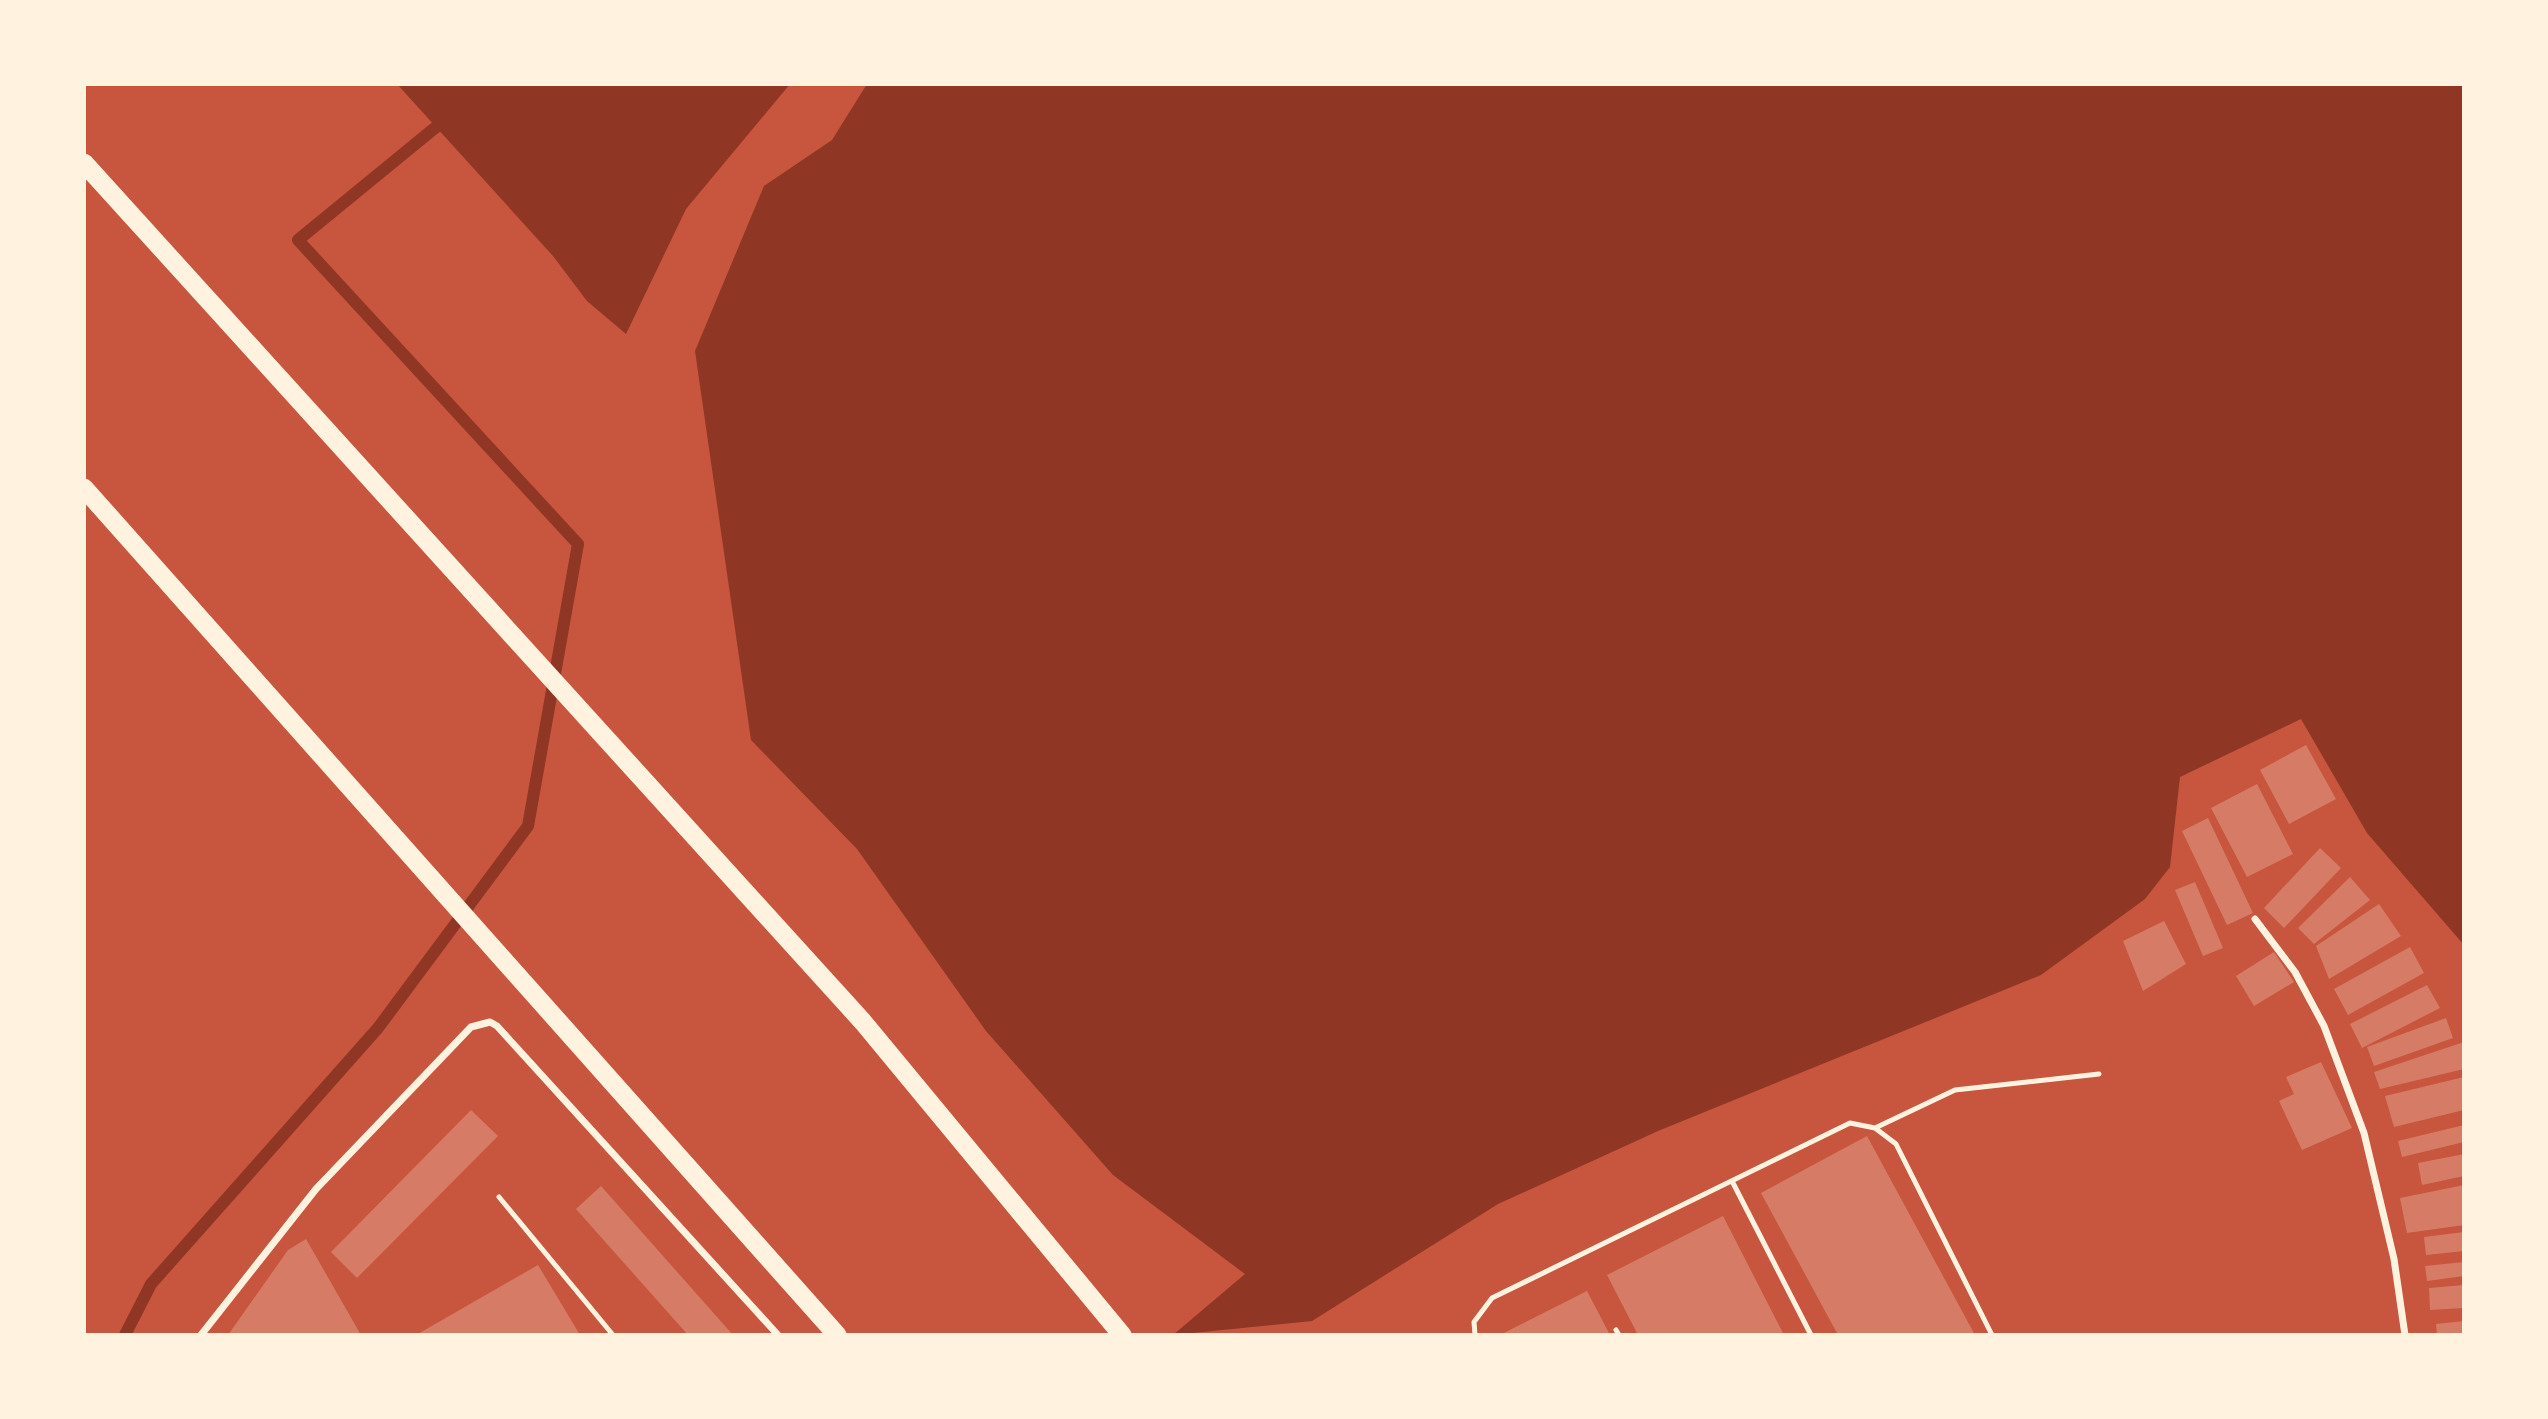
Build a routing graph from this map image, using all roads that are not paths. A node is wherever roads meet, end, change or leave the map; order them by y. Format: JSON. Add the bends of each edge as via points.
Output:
{"nodes":[{"id":1,"x":84,"y":163,"type":"edge"},
{"id":2,"x":84,"y":488,"type":"edge"},
{"id":3,"x":2255,"y":919,"type":"dead end"},
{"id":4,"x":2099,"y":1074,"type":"dead end"},
{"id":5,"x":1875,"y":1128,"type":"junction"},
{"id":6,"x":1732,"y":1181,"type":"junction"},
{"id":7,"x":499,"y":1197,"type":"dead end"},
{"id":8,"x":201,"y":1335,"type":"edge"},
{"id":9,"x":613,"y":1335,"type":"edge"},
{"id":10,"x":778,"y":1335,"type":"edge"},
{"id":11,"x":837,"y":1335,"type":"edge"},
{"id":12,"x":1122,"y":1335,"type":"edge"},
{"id":13,"x":1475,"y":1335,"type":"edge"},
{"id":14,"x":1811,"y":1335,"type":"edge"},
{"id":15,"x":1992,"y":1335,"type":"edge"},
{"id":16,"x":2405,"y":1335,"type":"edge"}],
"edges":[{"from":1,"to":12,"type":"highway","via":[[863,1022]]},
{"from":2,"to":11,"type":"highway"},
{"from":3,"to":16,"type":"street","via":[[2295,972],[2324,1026],[2364,1133]]},
{"from":4,"to":5,"type":"lane","via":[[1955,1090]]},
{"from":5,"to":6,"type":"lane","via":[[1850,1123]]},
{"from":5,"to":15,"type":"lane","via":[[1896,1144]]},
{"from":6,"to":13,"type":"lane","via":[[1492,1298],[1474,1322]]},
{"from":6,"to":14,"type":"lane"},
{"from":7,"to":9,"type":"lane"},
{"from":8,"to":10,"type":"street","via":[[316,1189],[471,1027],[490,1022]]}]}
